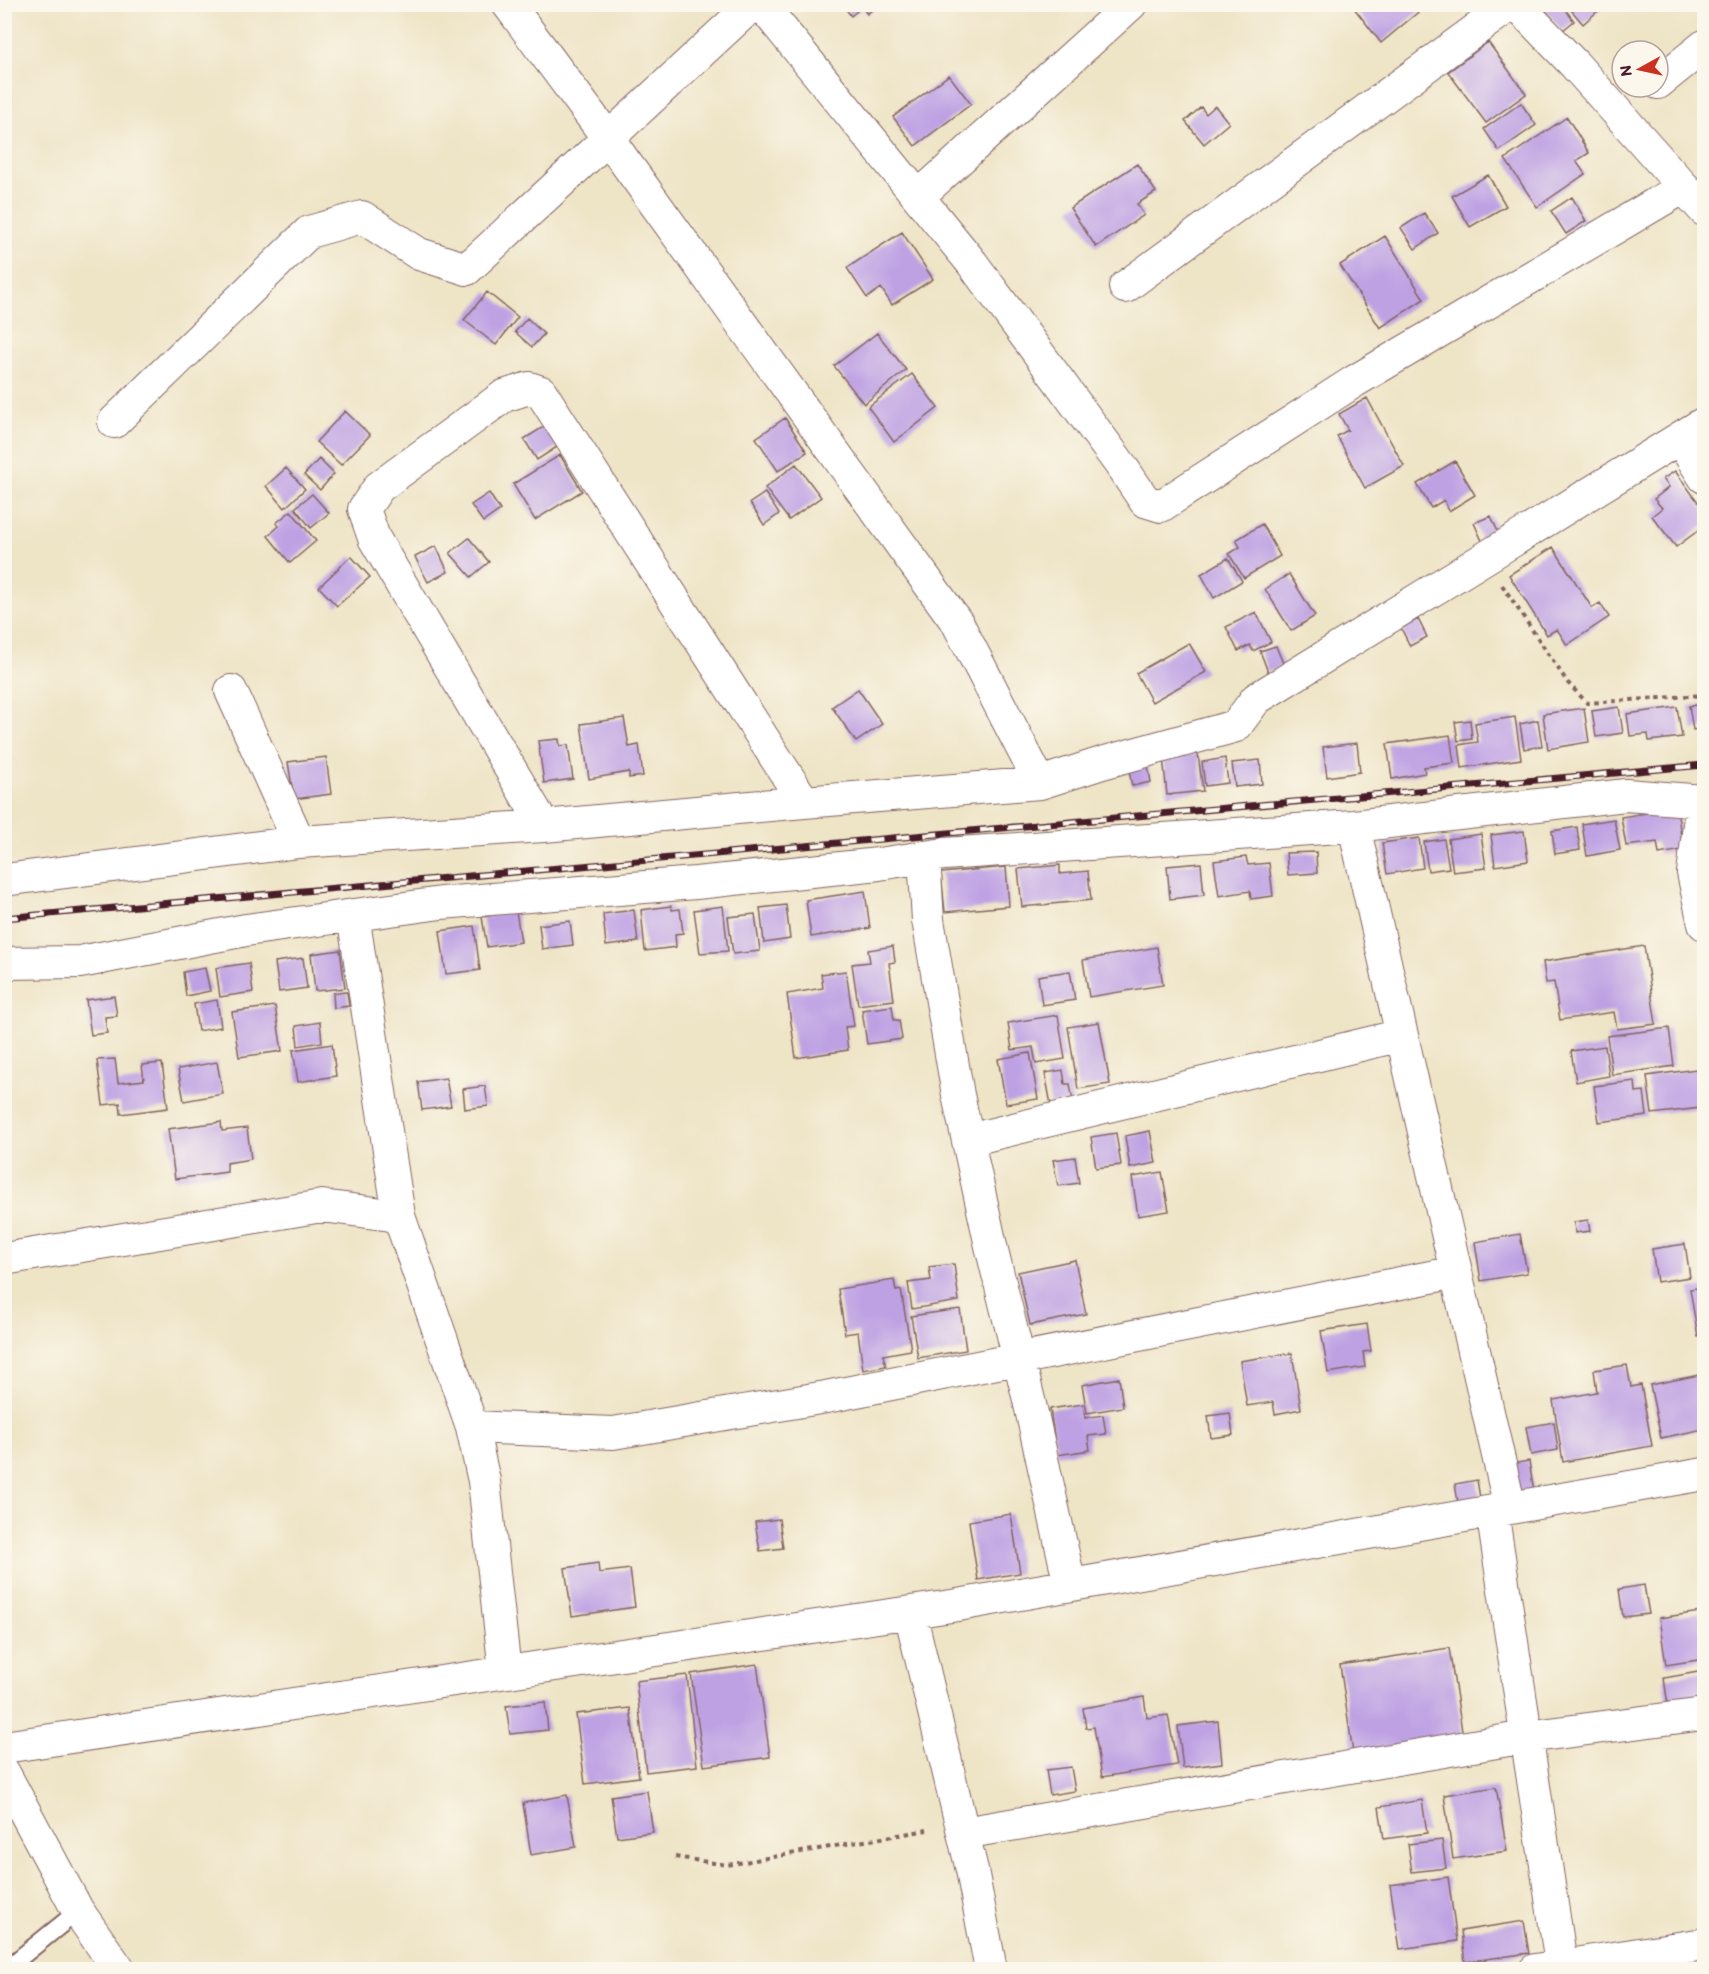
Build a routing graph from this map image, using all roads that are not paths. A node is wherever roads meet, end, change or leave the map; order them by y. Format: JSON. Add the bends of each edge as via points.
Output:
{"nodes":[{"id":1,"x":508,"y":4,"type":"edge"},
{"id":2,"x":753,"y":4,"type":"edge"},
{"id":3,"x":761,"y":4,"type":"edge"},
{"id":4,"x":1131,"y":4,"type":"edge"},
{"id":5,"x":1510,"y":4,"type":"edge"},
{"id":6,"x":1516,"y":4,"type":"edge"},
{"id":7,"x":1704,"y":46,"type":"edge"},
{"id":8,"x":1670,"y":73,"type":"edge"},
{"id":9,"x":1637,"y":99,"type":"edge"},
{"id":10,"x":1618,"y":114,"type":"junction"},
{"id":11,"x":607,"y":137,"type":"junction"},
{"id":12,"x":918,"y":196,"type":"junction"},
{"id":13,"x":1694,"y":199,"type":"edge"},
{"id":14,"x":1125,"y":287,"type":"dead end"},
{"id":15,"x":114,"y":422,"type":"dead end"},
{"id":16,"x":1692,"y":431,"type":"edge"},
{"id":17,"x":1704,"y":477,"type":"edge"},
{"id":18,"x":231,"y":691,"type":"dead end"},
{"id":19,"x":1040,"y":783,"type":"junction"},
{"id":20,"x":1703,"y":801,"type":"edge"},
{"id":21,"x":804,"y":802,"type":"junction"},
{"id":22,"x":544,"y":826,"type":"junction"},
{"id":23,"x":1353,"y":826,"type":"junction"},
{"id":24,"x":299,"y":842,"type":"junction"},
{"id":25,"x":924,"y":857,"type":"junction"},
{"id":26,"x":4,"y":880,"type":"edge"},
{"id":27,"x":353,"y":915,"type":"junction"},
{"id":28,"x":1704,"y":924,"type":"edge"},
{"id":29,"x":4,"y":963,"type":"edge"},
{"id":30,"x":1401,"y":1035,"type":"junction"},
{"id":31,"x":968,"y":1140,"type":"junction"},
{"id":32,"x":399,"y":1216,"type":"junction"},
{"id":33,"x":4,"y":1259,"type":"edge"},
{"id":34,"x":1456,"y":1272,"type":"junction"},
{"id":35,"x":1019,"y":1358,"type":"junction"},
{"id":36,"x":472,"y":1427,"type":"junction"},
{"id":37,"x":1704,"y":1474,"type":"edge"},
{"id":38,"x":1501,"y":1510,"type":"junction"},
{"id":39,"x":1070,"y":1586,"type":"junction"},
{"id":40,"x":910,"y":1612,"type":"junction"},
{"id":41,"x":505,"y":1672,"type":"junction"},
{"id":42,"x":1704,"y":1714,"type":"edge"},
{"id":43,"x":1526,"y":1737,"type":"junction"},
{"id":44,"x":4,"y":1747,"type":"edge"},
{"id":45,"x":4,"y":1773,"type":"edge"},
{"id":46,"x":962,"y":1828,"type":"junction"},
{"id":47,"x":78,"y":1911,"type":"junction"},
{"id":48,"x":1704,"y":1944,"type":"edge"},
{"id":49,"x":1553,"y":1968,"type":"edge"},
{"id":50,"x":5,"y":1970,"type":"edge"},
{"id":51,"x":119,"y":1970,"type":"edge"},
{"id":52,"x":991,"y":1970,"type":"edge"}],
"edges":[{"from":1,"to":11,"type":"street"},
{"from":2,"to":11,"type":"street"},
{"from":3,"to":12,"type":"street"},
{"from":4,"to":12,"type":"street"},
{"from":5,"to":14,"type":"street"},
{"from":6,"to":10,"type":"street"},
{"from":7,"to":8,"type":"street"},
{"from":9,"to":10,"type":"street"},
{"from":10,"to":13,"type":"street"},
{"from":11,"to":15,"type":"street","via":[[467,269],[419,254],[362,217],[309,232]]},
{"from":11,"to":19,"type":"street","via":[[958,624]]},
{"from":12,"to":13,"type":"street","via":[[986,282],[1144,501],[1161,506],[1356,381]]},
{"from":16,"to":17,"type":"street"},
{"from":16,"to":19,"type":"street","via":[[1256,699],[1236,726]]},
{"from":18,"to":24,"type":"street"},
{"from":19,"to":21,"type":"street"},
{"from":20,"to":23,"type":"street","via":[[1626,795]]},
{"from":20,"to":28,"type":"street","via":[[1693,873]]},
{"from":21,"to":22,"type":"street"},
{"from":21,"to":22,"type":"street","via":[[541,392],[529,388],[504,396],[379,487],[364,509],[374,538]]},
{"from":22,"to":24,"type":"street"},
{"from":23,"to":25,"type":"street"},
{"from":23,"to":30,"type":"street"},
{"from":24,"to":26,"type":"street"},
{"from":25,"to":27,"type":"street","via":[[696,883],[441,903]]},
{"from":25,"to":31,"type":"street","via":[[928,920]]},
{"from":27,"to":29,"type":"street","via":[[246,930],[80,962]]},
{"from":27,"to":32,"type":"street"},
{"from":30,"to":31,"type":"street"},
{"from":30,"to":34,"type":"street"},
{"from":31,"to":35,"type":"street"},
{"from":32,"to":33,"type":"street","via":[[322,1206]]},
{"from":32,"to":36,"type":"street"},
{"from":34,"to":35,"type":"street"},
{"from":34,"to":38,"type":"street"},
{"from":35,"to":36,"type":"street","via":[[826,1397],[613,1433]]},
{"from":35,"to":39,"type":"street"},
{"from":36,"to":41,"type":"street","via":[[484,1481]]},
{"from":37,"to":38,"type":"street"},
{"from":38,"to":39,"type":"street"},
{"from":38,"to":43,"type":"street"},
{"from":39,"to":40,"type":"street"},
{"from":40,"to":41,"type":"street"},
{"from":40,"to":46,"type":"street"},
{"from":41,"to":44,"type":"street"},
{"from":42,"to":43,"type":"street"},
{"from":43,"to":46,"type":"street"},
{"from":43,"to":49,"type":"street"},
{"from":45,"to":47,"type":"street"},
{"from":46,"to":52,"type":"street"},
{"from":47,"to":50,"type":"lane"},
{"from":47,"to":51,"type":"street"},
{"from":48,"to":49,"type":"street"}]}
